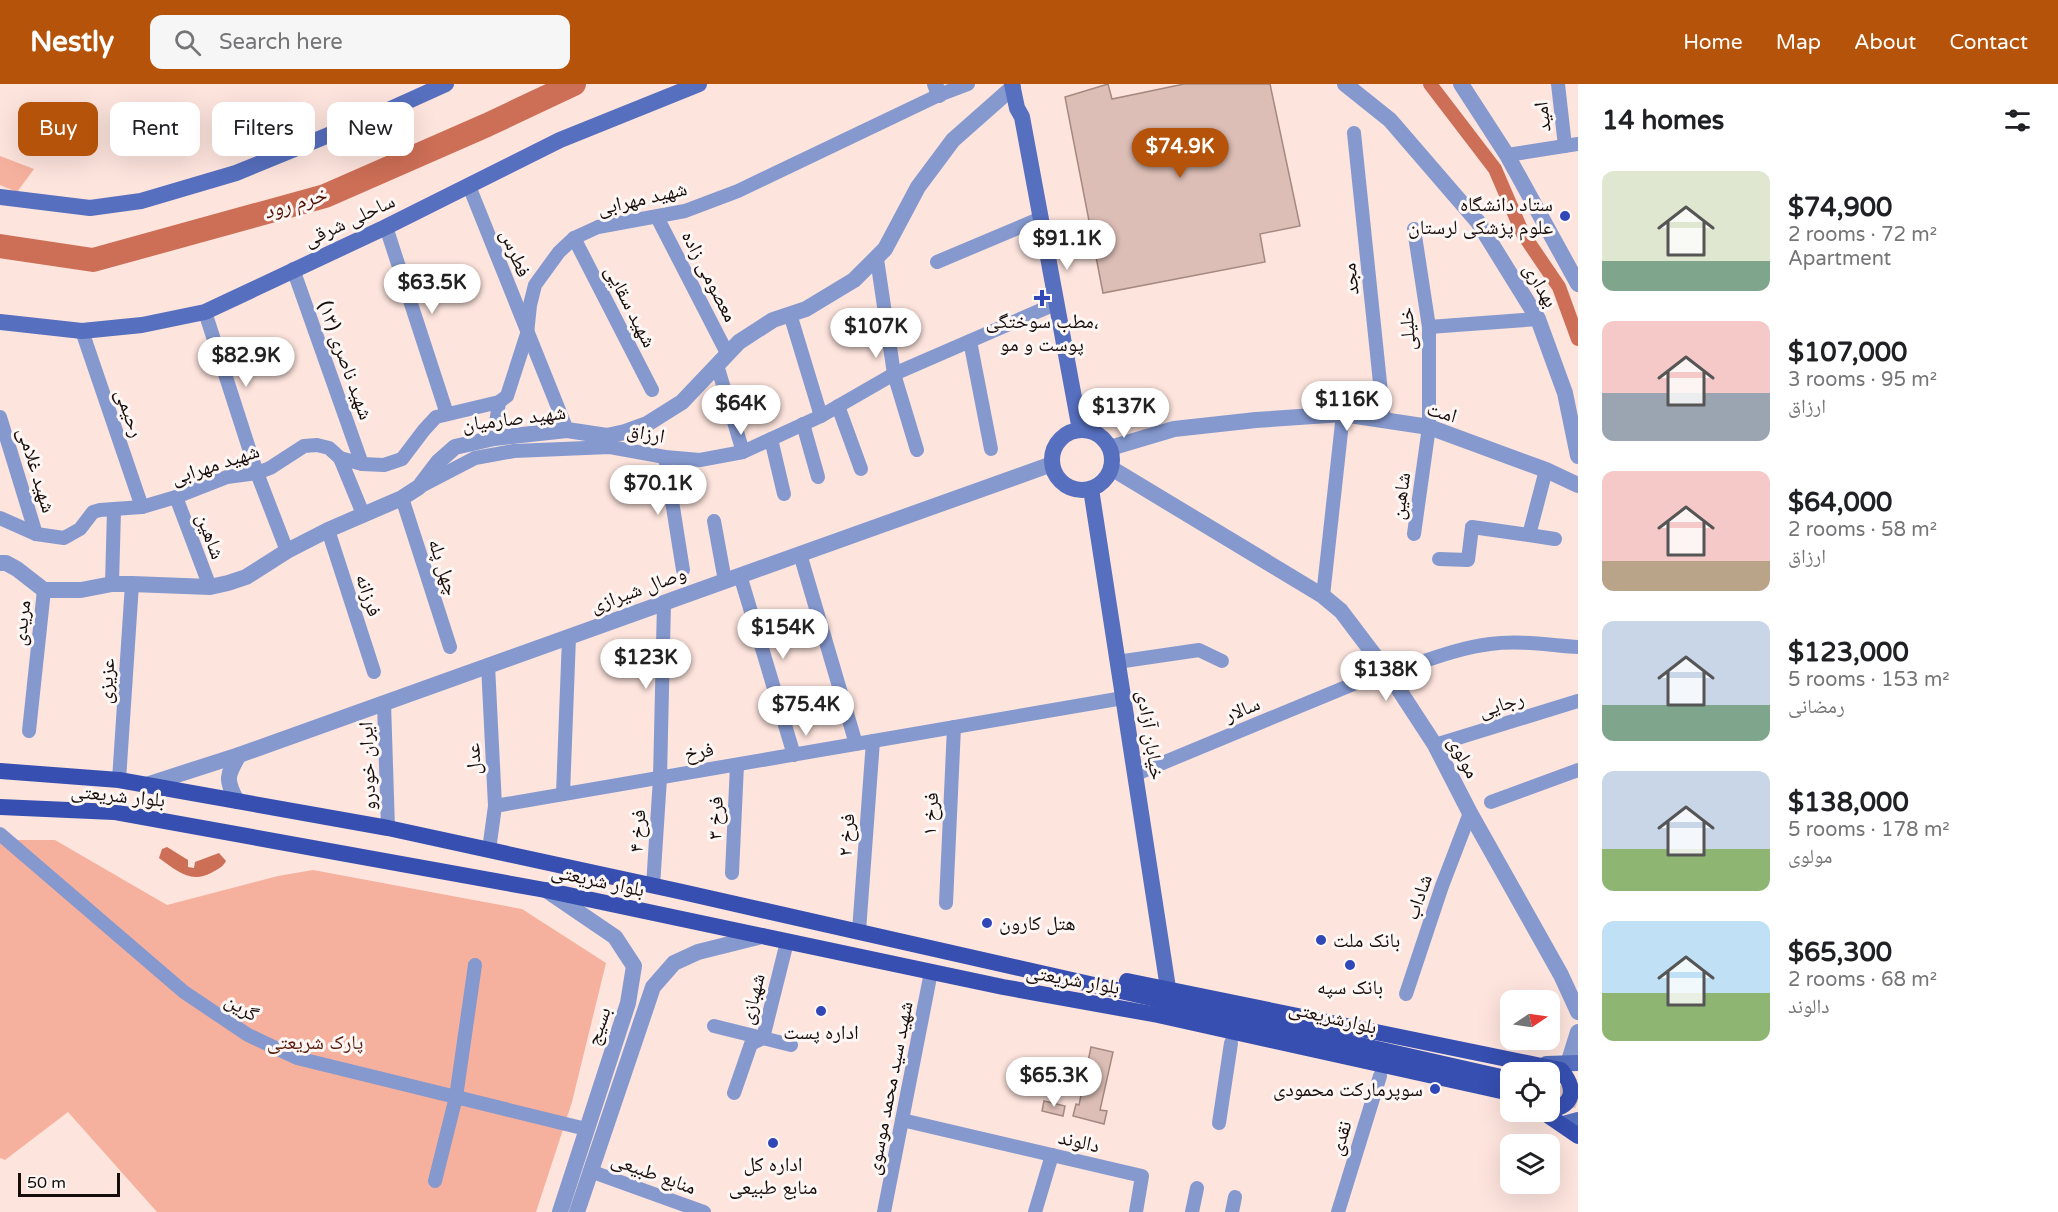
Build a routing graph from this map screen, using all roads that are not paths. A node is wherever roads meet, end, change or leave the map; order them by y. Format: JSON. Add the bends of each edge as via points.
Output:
{"nodes":[{"id":1,"x":446,"y":84,"type":"edge"},
{"id":2,"x":699,"y":84,"type":"edge"},
{"id":3,"x":968,"y":84,"type":"edge"},
{"id":4,"x":1346,"y":84,"type":"edge"},
{"id":5,"x":1461,"y":84,"type":"edge"},
{"id":6,"x":1558,"y":84,"type":"edge"},
{"id":7,"x":1016,"y":85,"type":"edge"},
{"id":8,"x":937,"y":90,"type":"edge"},
{"id":9,"x":1354,"y":133,"type":"dead end"},
{"id":10,"x":1572,"y":145,"type":"edge"},
{"id":11,"x":1507,"y":155,"type":"junction"},
{"id":12,"x":469,"y":186,"type":"junction"},
{"id":13,"x":0,"y":197,"type":"edge"},
{"id":14,"x":657,"y":217,"type":"junction"},
{"id":15,"x":1039,"y":219,"type":"junction"},
{"id":16,"x":386,"y":227,"type":"junction"},
{"id":17,"x":1414,"y":229,"type":"dead end"},
{"id":18,"x":574,"y":238,"type":"junction"},
{"id":19,"x":877,"y":259,"type":"junction"},
{"id":20,"x":937,"y":262,"type":"dead end"},
{"id":21,"x":293,"y":269,"type":"junction"},
{"id":22,"x":1578,"y":284,"type":"edge"},
{"id":23,"x":1055,"y":304,"type":"junction"},
{"id":24,"x":205,"y":312,"type":"junction"},
{"id":25,"x":790,"y":314,"type":"junction"},
{"id":26,"x":1538,"y":319,"type":"junction"},
{"id":27,"x":0,"y":322,"type":"edge"},
{"id":28,"x":1429,"y":327,"type":"junction"},
{"id":29,"x":82,"y":332,"type":"junction"},
{"id":30,"x":527,"y":334,"type":"junction"},
{"id":31,"x":970,"y":341,"type":"junction"},
{"id":32,"x":722,"y":359,"type":"junction"},
{"id":33,"x":894,"y":374,"type":"junction"},
{"id":34,"x":652,"y":390,"type":"dead end"},
{"id":35,"x":499,"y":402,"type":"junction"},
{"id":36,"x":838,"y":406,"type":"junction"},
{"id":37,"x":447,"y":414,"type":"junction"},
{"id":38,"x":1343,"y":414,"type":"junction"},
{"id":39,"x":821,"y":416,"type":"junction"},
{"id":40,"x":0,"y":417,"type":"edge"},
{"id":41,"x":1384,"y":421,"type":"junction"},
{"id":42,"x":803,"y":424,"type":"junction"},
{"id":43,"x":1429,"y":428,"type":"junction"},
{"id":44,"x":567,"y":430,"type":"junction"},
{"id":45,"x":1080,"y":430,"type":"junction"},
{"id":46,"x":494,"y":438,"type":"junction"},
{"id":47,"x":771,"y":439,"type":"junction"},
{"id":48,"x":1110,"y":448,"type":"junction"},
{"id":49,"x":992,"y":449,"type":"dead end"},
{"id":50,"x":917,"y":450,"type":"dead end"},
{"id":51,"x":742,"y":452,"type":"junction"},
{"id":52,"x":1578,"y":456,"type":"edge"},
{"id":53,"x":664,"y":457,"type":"junction"},
{"id":54,"x":340,"y":458,"type":"junction"},
{"id":55,"x":362,"y":464,"type":"junction"},
{"id":56,"x":1052,"y":464,"type":"junction"},
{"id":57,"x":1111,"y":468,"type":"junction"},
{"id":58,"x":861,"y":469,"type":"dead end"},
{"id":59,"x":1546,"y":470,"type":"junction"},
{"id":60,"x":257,"y":473,"type":"junction"},
{"id":61,"x":818,"y":477,"type":"dead end"},
{"id":62,"x":1578,"y":485,"type":"edge"},
{"id":63,"x":419,"y":487,"type":"junction"},
{"id":64,"x":1091,"y":489,"type":"junction"},
{"id":65,"x":784,"y":494,"type":"dead end"},
{"id":66,"x":176,"y":497,"type":"junction"},
{"id":67,"x":402,"y":498,"type":"junction"},
{"id":68,"x":142,"y":507,"type":"junction"},
{"id":69,"x":114,"y":510,"type":"junction"},
{"id":70,"x":363,"y":514,"type":"junction"},
{"id":71,"x":0,"y":518,"type":"edge"},
{"id":72,"x":714,"y":521,"type":"dead end"},
{"id":73,"x":328,"y":530,"type":"junction"},
{"id":74,"x":36,"y":534,"type":"junction"},
{"id":75,"x":1414,"y":534,"type":"dead end"},
{"id":76,"x":1528,"y":535,"type":"junction"},
{"id":77,"x":1555,"y":539,"type":"dead end"},
{"id":78,"x":287,"y":552,"type":"junction"},
{"id":79,"x":800,"y":554,"type":"junction"},
{"id":80,"x":1439,"y":559,"type":"dead end"},
{"id":81,"x":0,"y":563,"type":"edge"},
{"id":82,"x":683,"y":570,"type":"dead end"},
{"id":83,"x":733,"y":578,"type":"junction"},
{"id":84,"x":112,"y":584,"type":"junction"},
{"id":85,"x":132,"y":584,"type":"junction"},
{"id":86,"x":210,"y":587,"type":"junction"},
{"id":87,"x":44,"y":590,"type":"junction"},
{"id":88,"x":1323,"y":596,"type":"junction"},
{"id":89,"x":664,"y":603,"type":"junction"},
{"id":90,"x":569,"y":637,"type":"junction"},
{"id":91,"x":450,"y":647,"type":"dead end"},
{"id":92,"x":1578,"y":647,"type":"edge"},
{"id":93,"x":1222,"y":661,"type":"dead end"},
{"id":94,"x":1117,"y":662,"type":"junction"},
{"id":95,"x":488,"y":666,"type":"junction"},
{"id":96,"x":374,"y":672,"type":"dead end"},
{"id":97,"x":1388,"y":673,"type":"junction"},
{"id":98,"x":1363,"y":680,"type":"dead end"},
{"id":99,"x":1123,"y":698,"type":"junction"},
{"id":100,"x":1578,"y":701,"type":"edge"},
{"id":101,"x":384,"y":703,"type":"junction"},
{"id":102,"x":954,"y":727,"type":"junction"},
{"id":103,"x":29,"y":731,"type":"dead end"},
{"id":104,"x":873,"y":741,"type":"junction"},
{"id":105,"x":856,"y":744,"type":"junction"},
{"id":106,"x":1435,"y":745,"type":"junction"},
{"id":107,"x":239,"y":755,"type":"junction"},
{"id":108,"x":794,"y":755,"type":"junction"},
{"id":109,"x":737,"y":765,"type":"junction"},
{"id":110,"x":1578,"y":770,"type":"edge"},
{"id":111,"x":0,"y":771,"type":"edge"},
{"id":112,"x":1136,"y":774,"type":"junction"},
{"id":113,"x":660,"y":778,"type":"junction"},
{"id":114,"x":119,"y":780,"type":"junction"},
{"id":115,"x":149,"y":784,"type":"junction"},
{"id":116,"x":563,"y":794,"type":"junction"},
{"id":117,"x":237,"y":801,"type":"junction"},
{"id":118,"x":1491,"y":802,"type":"dead end"},
{"id":119,"x":495,"y":806,"type":"junction"},
{"id":120,"x":0,"y":807,"type":"edge"},
{"id":121,"x":1470,"y":813,"type":"junction"},
{"id":122,"x":388,"y":828,"type":"junction"},
{"id":123,"x":0,"y":834,"type":"edge"},
{"id":124,"x":489,"y":850,"type":"junction"},
{"id":125,"x":732,"y":873,"type":"dead end"},
{"id":126,"x":653,"y":886,"type":"junction"},
{"id":127,"x":545,"y":890,"type":"junction"},
{"id":128,"x":946,"y":903,"type":"dead end"},
{"id":129,"x":859,"y":931,"type":"junction"},
{"id":130,"x":762,"y":936,"type":"junction"},
{"id":131,"x":787,"y":942,"type":"junction"},
{"id":132,"x":475,"y":965,"type":"dead end"},
{"id":133,"x":931,"y":972,"type":"junction"},
{"id":134,"x":1072,"y":979,"type":"junction"},
{"id":135,"x":1168,"y":988,"type":"junction"},
{"id":136,"x":1406,"y":994,"type":"dead end"},
{"id":137,"x":1147,"y":996,"type":"joint"},
{"id":138,"x":1578,"y":1012,"type":"edge"},
{"id":139,"x":1158,"y":1015,"type":"junction"},
{"id":140,"x":1183,"y":1022,"type":"joint"},
{"id":141,"x":714,"y":1026,"type":"dead end"},
{"id":142,"x":1578,"y":1032,"type":"edge"},
{"id":143,"x":763,"y":1038,"type":"junction"},
{"id":144,"x":1231,"y":1043,"type":"junction"},
{"id":145,"x":791,"y":1045,"type":"dead end"},
{"id":146,"x":1526,"y":1062,"type":"edge"},
{"id":147,"x":1573,"y":1064,"type":"edge"},
{"id":148,"x":1560,"y":1070,"type":"edge"},
{"id":149,"x":1380,"y":1076,"type":"junction"},
{"id":150,"x":1500,"y":1076,"type":"edge"},
{"id":151,"x":1500,"y":1091,"type":"edge"},
{"id":152,"x":735,"y":1093,"type":"dead end"},
{"id":153,"x":456,"y":1097,"type":"junction"},
{"id":154,"x":1500,"y":1102,"type":"edge"},
{"id":155,"x":1560,"y":1106,"type":"edge"},
{"id":156,"x":902,"y":1120,"type":"junction"},
{"id":157,"x":1570,"y":1122,"type":"edge"},
{"id":158,"x":1219,"y":1123,"type":"dead end"},
{"id":159,"x":585,"y":1129,"type":"junction"},
{"id":160,"x":603,"y":1133,"type":"junction"},
{"id":161,"x":1578,"y":1136,"type":"edge"},
{"id":162,"x":1052,"y":1155,"type":"junction"},
{"id":163,"x":590,"y":1171,"type":"junction"},
{"id":164,"x":435,"y":1181,"type":"dead end"},
{"id":165,"x":1197,"y":1188,"type":"dead end"},
{"id":166,"x":1235,"y":1197,"type":"dead end"},
{"id":167,"x":560,"y":1212,"type":"edge"},
{"id":168,"x":577,"y":1212,"type":"edge"},
{"id":169,"x":704,"y":1212,"type":"edge"},
{"id":170,"x":884,"y":1212,"type":"edge"},
{"id":171,"x":1035,"y":1212,"type":"edge"},
{"id":172,"x":1136,"y":1212,"type":"edge"},
{"id":173,"x":1192,"y":1212,"type":"edge"},
{"id":174,"x":1232,"y":1212,"type":"edge"},
{"id":175,"x":1338,"y":1212,"type":"edge"}],
"edges":[{"from":1,"to":13,"type":"main road","via":[[236,174],[141,201],[90,208]]},
{"from":2,"to":12,"type":"main road","name":"ساحلی شرقی","via":[[560,140]]},
{"from":3,"to":8,"type":"street","name":"شهید مهرابی"},
{"from":4,"to":26,"type":"street","name":"بهداری","via":[[1390,120],[1478,222]]},
{"from":5,"to":11,"type":"street"},
{"from":6,"to":10,"type":"street","name":"امید"},
{"from":7,"to":15,"type":"main road"},
{"from":7,"to":19,"type":"street","name":"شهید صارمیان","via":[[953,141],[918,187]]},
{"from":8,"to":14,"type":"street","name":"شهید مهرابی","via":[[738,191],[686,211]]},
{"from":9,"to":41,"type":"street","name":"مجد"},
{"from":10,"to":11,"type":"street"},
{"from":11,"to":22,"type":"street"},
{"from":12,"to":16,"type":"main road","name":"ساحلی شرقی"},
{"from":12,"to":30,"type":"street","name":"فطرس"},
{"from":14,"to":18,"type":"street","name":"شهید مهرابی","via":[[604,225]]},
{"from":14,"to":32,"type":"street","name":"معصومی زاده"},
{"from":15,"to":20,"type":"street"},
{"from":15,"to":23,"type":"main road"},
{"from":16,"to":21,"type":"main road","name":"ساحلی شرقی"},
{"from":16,"to":37,"type":"street"},
{"from":17,"to":28,"type":"street","name":"خلیلی"},
{"from":18,"to":30,"type":"street","name":"شهید مهرابی","via":[[536,285]]},
{"from":18,"to":34,"type":"street","name":"شهید سقایی"},
{"from":19,"to":25,"type":"street","name":"شهید صارمیان","via":[[854,280],[806,309]]},
{"from":19,"to":33,"type":"street"},
{"from":21,"to":24,"type":"main road","name":"ساحلی شرقی"},
{"from":21,"to":55,"type":"street","name":"شهید ناصری (۱۳)"},
{"from":23,"to":31,"type":"street","name":"ارزاق"},
{"from":23,"to":45,"type":"main road"},
{"from":24,"to":29,"type":"main road","name":"ساحلی شرقی"},
{"from":24,"to":60,"type":"street"},
{"from":25,"to":32,"type":"street","name":"شهید صارمیان","via":[[739,342]]},
{"from":25,"to":39,"type":"street"},
{"from":26,"to":28,"type":"street"},
{"from":26,"to":52,"type":"street","name":"بهداری","via":[[1565,393]]},
{"from":27,"to":29,"type":"main road","name":"ساحلی شرقی"},
{"from":28,"to":43,"type":"street","name":"خلیلی"},
{"from":29,"to":68,"type":"street","name":"رحیمی"},
{"from":30,"to":35,"type":"street","name":"شهید مهرابی","via":[[510,391]]},
{"from":30,"to":44,"type":"street"},
{"from":31,"to":33,"type":"street","name":"ارزاق"},
{"from":31,"to":49,"type":"street"},
{"from":32,"to":44,"type":"street","name":"شهید صارمیان","via":[[682,402],[647,424],[607,436]]},
{"from":32,"to":51,"type":"street","name":"معصومی زاده"},
{"from":33,"to":36,"type":"street","name":"ارزاق"},
{"from":33,"to":50,"type":"street"},
{"from":35,"to":37,"type":"street","name":"شهید مهرابی"},
{"from":35,"to":46,"type":"street"},
{"from":36,"to":39,"type":"street","name":"ارزاق"},
{"from":36,"to":58,"type":"street"},
{"from":37,"to":55,"type":"street","name":"شهید مهرابی","via":[[436,417],[402,459],[384,465]]},
{"from":38,"to":41,"type":"street","name":"امت"},
{"from":38,"to":48,"type":"street","name":"امت","via":[[1174,429]]},
{"from":38,"to":88,"type":"street"},
{"from":39,"to":42,"type":"street","name":"ارزاق"},
{"from":40,"to":74,"type":"street","name":"شهید غلامی"},
{"from":41,"to":43,"type":"street","name":"امت"},
{"from":42,"to":47,"type":"street","name":"ارزاق"},
{"from":42,"to":61,"type":"street"},
{"from":43,"to":59,"type":"street","name":"امت"},
{"from":43,"to":75,"type":"street","name":"شاهین"},
{"from":44,"to":46,"type":"street","name":"شهید صارمیان"},
{"from":45,"to":48,"type":"main road","via":[[1098,434]]},
{"from":45,"to":56,"type":"main road","via":[[1070,432],[1056,445]]},
{"from":46,"to":63,"type":"street","name":"شهید صارمیان","via":[[455,447]]},
{"from":47,"to":51,"type":"street","name":"ارزاق"},
{"from":47,"to":65,"type":"street"},
{"from":48,"to":57,"type":"main road"},
{"from":51,"to":53,"type":"street","name":"ارزاق","via":[[700,460]]},
{"from":53,"to":63,"type":"street","name":"ارزاق","via":[[609,447],[514,451],[475,458]]},
{"from":53,"to":82,"type":"street"},
{"from":54,"to":55,"type":"street","name":"شهید مهرابی"},
{"from":54,"to":60,"type":"street","name":"شهید مهرابی","via":[[329,448],[304,446]]},
{"from":54,"to":70,"type":"street"},
{"from":56,"to":64,"type":"main road","via":[[1055,474],[1070,488]]},
{"from":56,"to":79,"type":"street","name":"وصال شیرازی"},
{"from":57,"to":64,"type":"main road","via":[[1100,485]]},
{"from":57,"to":88,"type":"street","name":"مولوی"},
{"from":59,"to":62,"type":"street","name":"امت"},
{"from":59,"to":76,"type":"street"},
{"from":60,"to":66,"type":"street","name":"شهید مهرابی","via":[[227,477]]},
{"from":60,"to":78,"type":"street"},
{"from":63,"to":67,"type":"street","name":"شهید صارمیان"},
{"from":64,"to":94,"type":"main road","name":"خیابان آزادی"},
{"from":66,"to":68,"type":"street","name":"شهید مهرابی"},
{"from":66,"to":86,"type":"street","name":"شاهين"},
{"from":67,"to":70,"type":"street","name":"شهید صارمیان"},
{"from":67,"to":91,"type":"street","name":"چهل پله"},
{"from":68,"to":69,"type":"street","name":"شهید مهرابی"},
{"from":69,"to":74,"type":"street","name":"شهید مهرابی","via":[[93,512],[80,529],[64,538]]},
{"from":69,"to":84,"type":"street"},
{"from":70,"to":73,"type":"street","name":"شهید صارمیان"},
{"from":71,"to":74,"type":"street","name":"شهید مهرابی"},
{"from":72,"to":83,"type":"street"},
{"from":73,"to":78,"type":"street","name":"شهید صارمیان"},
{"from":73,"to":96,"type":"street","name":"فرزانه"},
{"from":76,"to":77,"type":"street"},
{"from":76,"to":80,"type":"street","via":[[1472,527],[1468,560]]},
{"from":78,"to":86,"type":"street","name":"شهید صارمیان","via":[[246,578]]},
{"from":79,"to":83,"type":"street","name":"وصال شیرازی"},
{"from":79,"to":105,"type":"street"},
{"from":81,"to":87,"type":"street","via":[[17,569]]},
{"from":83,"to":89,"type":"street","name":"وصال شیرازی"},
{"from":83,"to":108,"type":"street"},
{"from":84,"to":85,"type":"street","name":"شهید صارمیان"},
{"from":84,"to":87,"type":"street","name":"شهید صارمیان","via":[[81,590]]},
{"from":85,"to":86,"type":"street","name":"شهید صارمیان"},
{"from":85,"to":114,"type":"street","name":"عزیزی"},
{"from":87,"to":103,"type":"street","name":"مریدی"},
{"from":88,"to":97,"type":"street","name":"مولوی","via":[[1341,611]]},
{"from":89,"to":90,"type":"street","name":"وصال شیرازی"},
{"from":89,"to":113,"type":"street","name":"فرخ ۴"},
{"from":90,"to":95,"type":"street","name":"وصال شیرازی"},
{"from":90,"to":116,"type":"street"},
{"from":92,"to":97,"type":"street","via":[[1527,642],[1490,644]]},
{"from":93,"to":94,"type":"street","via":[[1199,650]]},
{"from":94,"to":99,"type":"main road","name":"خیابان آزادی"},
{"from":95,"to":101,"type":"street","name":"وصال شیرازی"},
{"from":95,"to":119,"type":"street","name":"عدل"},
{"from":97,"to":106,"type":"street","name":"مولوی"},
{"from":98,"to":112,"type":"street","name":"سالار"},
{"from":99,"to":102,"type":"street","name":"فرخ"},
{"from":99,"to":112,"type":"main road","name":"خیابان آزادی"},
{"from":100,"to":106,"type":"street","name":"رجایی"},
{"from":101,"to":107,"type":"street","name":"وصال شیرازی"},
{"from":101,"to":122,"type":"street","name":"ایران خودرو"},
{"from":102,"to":104,"type":"street","name":"فرخ"},
{"from":102,"to":128,"type":"street","name":"فرخ ۱"},
{"from":104,"to":105,"type":"street","name":"فرخ"},
{"from":104,"to":129,"type":"street","name":"فرخ ۲"},
{"from":105,"to":108,"type":"street","name":"فرخ"},
{"from":106,"to":121,"type":"street","name":"مولوی"},
{"from":107,"to":115,"type":"street","name":"وصال شیرازی"},
{"from":107,"to":117,"type":"street","via":[[229,772],[229,786]]},
{"from":108,"to":109,"type":"street","name":"فرخ"},
{"from":109,"to":113,"type":"street","name":"فرخ"},
{"from":109,"to":125,"type":"street","name":"فرخ ۳"},
{"from":110,"to":118,"type":"street"},
{"from":111,"to":114,"type":"main road","name":"بلوار شریعتی"},
{"from":112,"to":135,"type":"main road","name":"خیابان آزادی"},
{"from":113,"to":116,"type":"street","name":"فرخ"},
{"from":113,"to":126,"type":"street","name":"فرخ ۴"},
{"from":114,"to":115,"type":"main road","name":"بلوار شریعتی"},
{"from":115,"to":117,"type":"main road","name":"بلوار شریعتی"},
{"from":116,"to":119,"type":"street","name":"فرخ"},
{"from":117,"to":122,"type":"main road","name":"بلوار شریعتی"},
{"from":119,"to":124,"type":"street","name":"عدل"},
{"from":120,"to":127,"type":"main road","name":"بلوار شریعتی","via":[[114,812]]},
{"from":121,"to":136,"type":"street","name":"شاداب"},
{"from":121,"to":138,"type":"street","name":"مولوی"},
{"from":122,"to":124,"type":"main road","name":"بلوار شریعتی"},
{"from":123,"to":153,"type":"street","name":"گرین","via":[[184,992],[248,1035],[297,1058]]},
{"from":124,"to":126,"type":"main road","name":"بلوار شریعتی"},
{"from":126,"to":129,"type":"main road","name":"بلوار شریعتی"},
{"from":127,"to":130,"type":"main road","name":"بلوار شریعتی"},
{"from":127,"to":159,"type":"street","name":"بسیج","via":[[615,937],[634,966],[628,1003]]},
{"from":129,"to":134,"type":"main road","name":"بلوار شریعتی"},
{"from":130,"to":131,"type":"main road","name":"بلوار شریعتی"},
{"from":130,"to":160,"type":"street","name":"بسیج","via":[[698,952],[674,963],[653,987]]},
{"from":131,"to":133,"type":"main road","name":"بلوار شریعتی"},
{"from":131,"to":143,"type":"street","name":"شهبازی"},
{"from":132,"to":153,"type":"street"},
{"from":133,"to":139,"type":"main road","name":"بلوار شریعتی"},
{"from":133,"to":156,"type":"street","name":"شهید سید محمد موسوی"},
{"from":134,"to":135,"type":"main road","via":[[1120,980]]},
{"from":134,"to":137,"type":"main road","name":"بلوار شریعتی"},
{"from":135,"to":146,"type":"main road"},
{"from":137,"to":150,"type":"main road","name":"بلوارشریعتی"},
{"from":139,"to":140,"type":"main road","name":"بلوار شریعتی"},
{"from":139,"to":144,"type":"main road","via":[[1192,1033]]},
{"from":140,"to":151,"type":"main road","name":"بلوارشریعتی"},
{"from":141,"to":143,"type":"street"},
{"from":142,"to":147,"type":"street"},
{"from":143,"to":145,"type":"street"},
{"from":143,"to":152,"type":"street","name":"شهبازی","via":[[751,1044]]},
{"from":144,"to":149,"type":"main road"},
{"from":144,"to":158,"type":"street"},
{"from":148,"to":155,"type":"main road","via":[[1570,1080],[1572,1093],[1568,1102]]},
{"from":149,"to":154,"type":"main road"},
{"from":149,"to":175,"type":"street","name":"نقدی"},
{"from":153,"to":159,"type":"street","name":"گرین"},
{"from":153,"to":164,"type":"street"},
{"from":156,"to":162,"type":"street","name":"دالوند"},
{"from":156,"to":170,"type":"street","name":"شهید سید محمد موسوی"},
{"from":157,"to":161,"type":"main road"},
{"from":159,"to":160,"type":"street"},
{"from":159,"to":167,"type":"street","name":"بسیج"},
{"from":160,"to":163,"type":"street","name":"بسیج"},
{"from":162,"to":171,"type":"street"},
{"from":162,"to":172,"type":"street","name":"دالوند","via":[[1142,1176]]},
{"from":163,"to":168,"type":"street","name":"بسیج"},
{"from":163,"to":169,"type":"street","name":"منابع طبیعی"},
{"from":165,"to":173,"type":"street"},
{"from":166,"to":174,"type":"street"}]}
